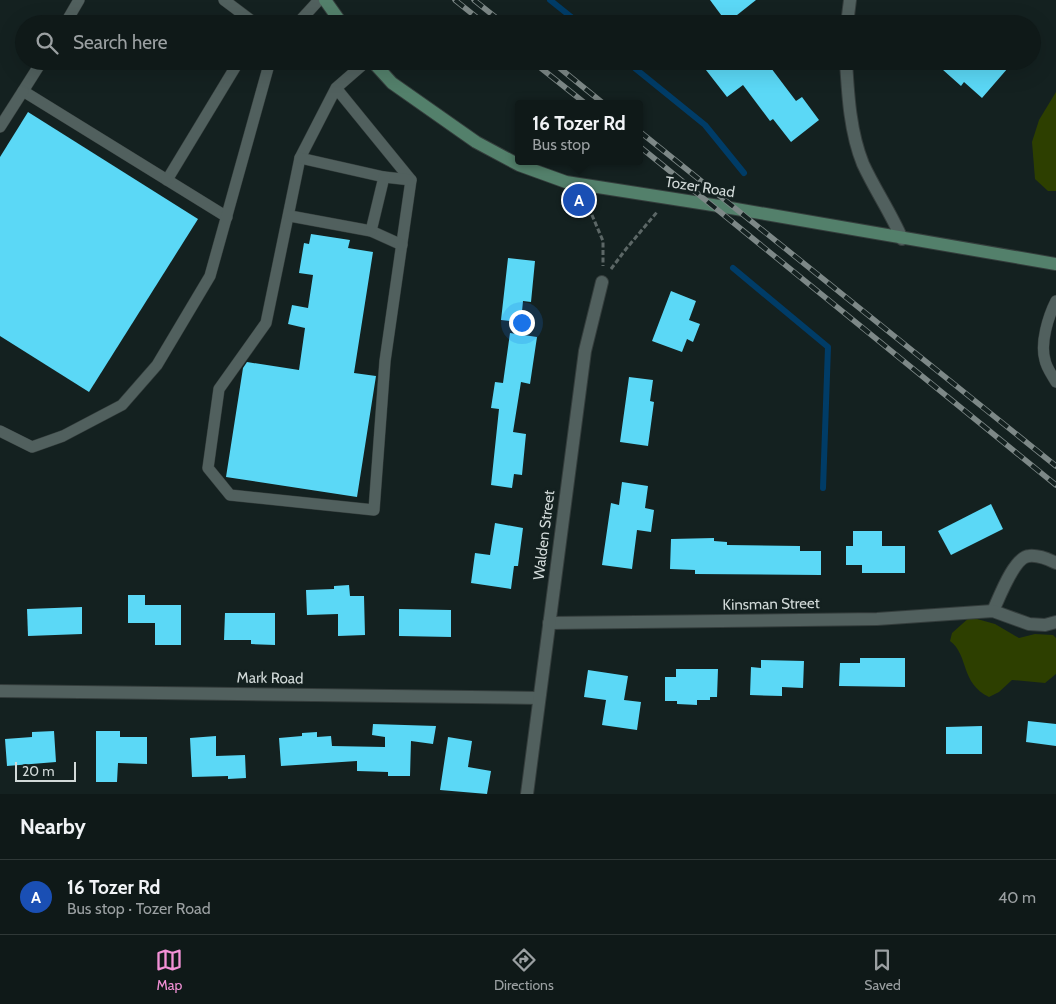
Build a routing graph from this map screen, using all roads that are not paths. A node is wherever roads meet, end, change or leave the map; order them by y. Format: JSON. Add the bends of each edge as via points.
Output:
{"nodes":[{"id":1,"x":79,"y":0,"type":"edge"},
{"id":2,"x":224,"y":0,"type":"edge"},
{"id":3,"x":319,"y":0,"type":"edge"},
{"id":4,"x":325,"y":0,"type":"edge"},
{"id":5,"x":850,"y":0,"type":"edge"},
{"id":6,"x":70,"y":15,"type":"edge"},
{"id":7,"x":244,"y":15,"type":"edge"},
{"id":8,"x":305,"y":15,"type":"edge"},
{"id":9,"x":336,"y":15,"type":"edge"},
{"id":10,"x":848,"y":15,"type":"edge"},
{"id":11,"x":36,"y":70,"type":"edge"},
{"id":12,"x":233,"y":70,"type":"edge"},
{"id":13,"x":268,"y":70,"type":"edge"},
{"id":14,"x":357,"y":70,"type":"edge"},
{"id":15,"x":380,"y":70,"type":"edge"},
{"id":16,"x":847,"y":70,"type":"edge"},
{"id":17,"x":336,"y":88,"type":"junction"},
{"id":18,"x":23,"y":92,"type":"junction"},
{"id":19,"x":0,"y":127,"type":"edge"},
{"id":20,"x":300,"y":158,"type":"junction"},
{"id":21,"x":515,"y":163,"type":"edge"},
{"id":22,"x":518,"y":165,"type":"edge"},
{"id":23,"x":384,"y":177,"type":"junction"},
{"id":24,"x":166,"y":180,"type":"junction"},
{"id":25,"x":411,"y":180,"type":"junction"},
{"id":26,"x":290,"y":216,"type":"junction"},
{"id":27,"x":227,"y":217,"type":"junction"},
{"id":28,"x":371,"y":231,"type":"junction"},
{"id":29,"x":902,"y":239,"type":"junction"},
{"id":30,"x":402,"y":245,"type":"junction"},
{"id":31,"x":1056,"y":264,"type":"edge"},
{"id":32,"x":602,"y":282,"type":"road end"},
{"id":33,"x":1056,"y":301,"type":"edge"},
{"id":34,"x":1056,"y":382,"type":"edge"},
{"id":35,"x":0,"y":431,"type":"edge"},
{"id":36,"x":1056,"y":563,"type":"edge"},
{"id":37,"x":993,"y":611,"type":"junction"},
{"id":38,"x":1056,"y":622,"type":"edge"},
{"id":39,"x":549,"y":623,"type":"junction"},
{"id":40,"x":0,"y":691,"type":"edge"},
{"id":41,"x":539,"y":698,"type":"junction"},
{"id":42,"x":527,"y":794,"type":"edge"}],
"edges":[{"from":1,"to":6,"type":"lane"},
{"from":2,"to":7,"type":"lane"},
{"from":3,"to":8,"type":"lane"},
{"from":4,"to":9,"type":"main road"},
{"from":5,"to":10,"type":"street"},
{"from":11,"to":18,"type":"lane"},
{"from":12,"to":24,"type":"lane"},
{"from":13,"to":27,"type":"lane"},
{"from":14,"to":17,"type":"lane"},
{"from":15,"to":21,"type":"main road","name":"Tozer Road","via":[[392,83],[476,142]]},
{"from":16,"to":29,"type":"street","via":[[848,95],[863,162]]},
{"from":17,"to":20,"type":"lane"},
{"from":17,"to":25,"type":"lane"},
{"from":18,"to":19,"type":"lane"},
{"from":18,"to":24,"type":"lane"},
{"from":20,"to":23,"type":"lane"},
{"from":20,"to":26,"type":"lane"},
{"from":22,"to":29,"type":"main road","name":"Tozer Road","via":[[566,182]]},
{"from":23,"to":25,"type":"lane"},
{"from":23,"to":28,"type":"lane"},
{"from":24,"to":27,"type":"lane"},
{"from":25,"to":30,"type":"lane"},
{"from":26,"to":28,"type":"lane"},
{"from":26,"to":30,"type":"lane","via":[[266,323],[219,389],[208,468],[230,495],[374,510],[385,361]]},
{"from":27,"to":35,"type":"lane","via":[[210,276],[157,366],[122,405],[63,436],[32,446]]},
{"from":28,"to":30,"type":"lane"},
{"from":29,"to":31,"type":"main road","name":"Tozer Road"},
{"from":32,"to":39,"type":"street","name":"Walden Street","via":[[585,351]]},
{"from":33,"to":34,"type":"lane","via":[[1044,341],[1045,361]]},
{"from":36,"to":37,"type":"street","via":[[1027,555],[1019,562]]},
{"from":37,"to":38,"type":"street","name":"Kinsman Street","via":[[1029,624]]},
{"from":37,"to":39,"type":"street","name":"Kinsman Street","via":[[877,619]]},
{"from":39,"to":41,"type":"street","name":"Walden Street"},
{"from":40,"to":41,"type":"street","name":"Mark Road"},
{"from":41,"to":42,"type":"street","name":"Walden Street"}]}
